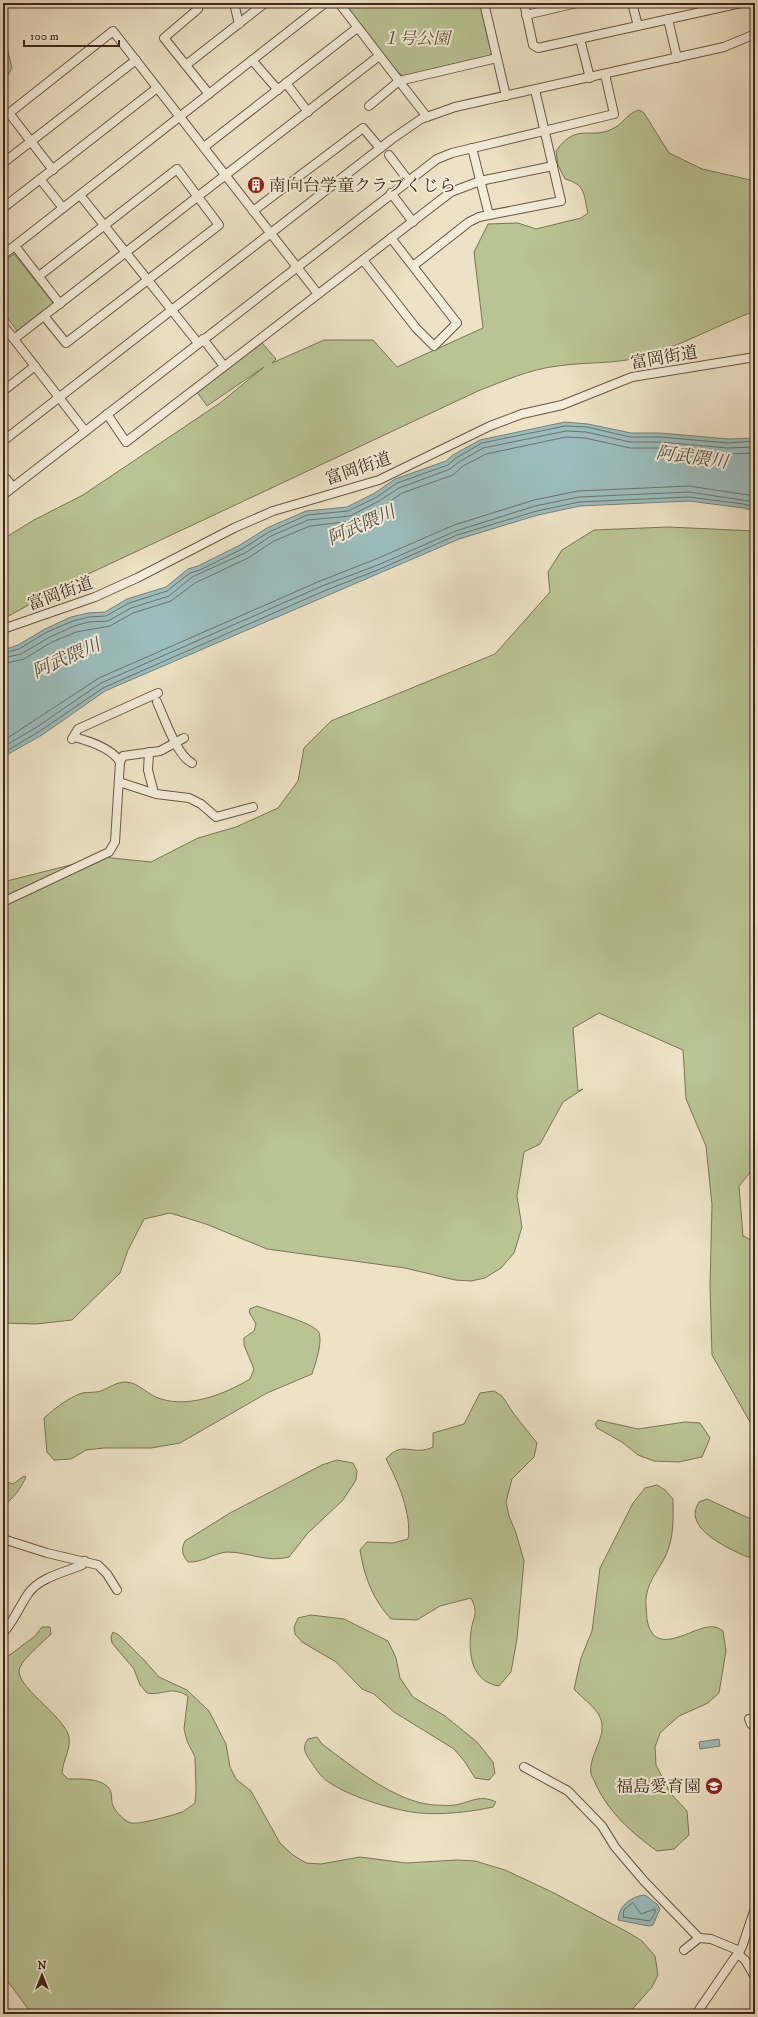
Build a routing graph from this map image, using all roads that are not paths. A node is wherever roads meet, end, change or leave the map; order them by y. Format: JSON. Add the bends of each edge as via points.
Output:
{"nodes":[{"id":1,"x":196,"y":3,"type":"edge"},
{"id":2,"x":234,"y":3,"type":"edge"},
{"id":3,"x":265,"y":3,"type":"edge"},
{"id":4,"x":325,"y":3,"type":"edge"},
{"id":5,"x":338,"y":3,"type":"edge"},
{"id":6,"x":484,"y":3,"type":"edge"},
{"id":7,"x":524,"y":3,"type":"edge"},
{"id":8,"x":577,"y":3,"type":"edge"},
{"id":9,"x":632,"y":3,"type":"edge"},
{"id":10,"x":741,"y":3,"type":"edge"},
{"id":11,"x":526,"y":14,"type":"junction"},
{"id":12,"x":668,"y":19,"type":"junction"},
{"id":13,"x":239,"y":24,"type":"junction"},
{"id":14,"x":638,"y":26,"type":"junction"},
{"id":15,"x":357,"y":28,"type":"junction"},
{"id":16,"x":755,"y":34,"type":"edge"},
{"id":17,"x":580,"y":39,"type":"junction"},
{"id":18,"x":379,"y":56,"type":"junction"},
{"id":19,"x":497,"y":58,"type":"junction"},
{"id":20,"x":677,"y":58,"type":"junction"},
{"id":21,"x":136,"y":60,"type":"junction"},
{"id":22,"x":252,"y":60,"type":"junction"},
{"id":23,"x":186,"y":65,"type":"junction"},
{"id":24,"x":605,"y":74,"type":"junction"},
{"id":25,"x":590,"y":78,"type":"junction"},
{"id":26,"x":399,"y":81,"type":"junction"},
{"id":27,"x":286,"y":83,"type":"junction"},
{"id":28,"x":157,"y":88,"type":"junction"},
{"id":29,"x":278,"y":90,"type":"junction"},
{"id":30,"x":535,"y":90,"type":"junction"},
{"id":31,"x":210,"y":94,"type":"junction"},
{"id":32,"x":506,"y":96,"type":"junction"},
{"id":33,"x":369,"y":106,"type":"dead end"},
{"id":34,"x":308,"y":112,"type":"junction"},
{"id":35,"x":6,"y":115,"type":"edge"},
{"id":36,"x":180,"y":117,"type":"junction"},
{"id":37,"x":427,"y":117,"type":"junction"},
{"id":38,"x":545,"y":130,"type":"junction"},
{"id":39,"x":31,"y":141,"type":"junction"},
{"id":40,"x":204,"y":147,"type":"junction"},
{"id":41,"x":380,"y":148,"type":"junction"},
{"id":42,"x":472,"y":148,"type":"junction"},
{"id":43,"x":389,"y":155,"type":"dead end"},
{"id":44,"x":3,"y":163,"type":"edge"},
{"id":45,"x":553,"y":166,"type":"junction"},
{"id":46,"x":52,"y":170,"type":"junction"},
{"id":47,"x":226,"y":176,"type":"junction"},
{"id":48,"x":40,"y":179,"type":"junction"},
{"id":49,"x":408,"y":180,"type":"junction"},
{"id":50,"x":480,"y":181,"type":"junction"},
{"id":51,"x":391,"y":193,"type":"junction"},
{"id":52,"x":80,"y":195,"type":"junction"},
{"id":53,"x":199,"y":197,"type":"junction"},
{"id":54,"x":3,"y":208,"type":"edge"},
{"id":55,"x":63,"y":208,"type":"junction"},
{"id":56,"x":253,"y":211,"type":"junction"},
{"id":57,"x":489,"y":215,"type":"junction"},
{"id":58,"x":413,"y":222,"type":"junction"},
{"id":59,"x":105,"y":225,"type":"junction"},
{"id":60,"x":271,"y":234,"type":"junction"},
{"id":61,"x":391,"y":238,"type":"junction"},
{"id":62,"x":15,"y":246,"type":"junction"},
{"id":63,"x":126,"y":252,"type":"junction"},
{"id":64,"x":3,"y":255,"type":"edge"},
{"id":65,"x":363,"y":260,"type":"junction"},
{"id":66,"x":296,"y":266,"type":"junction"},
{"id":67,"x":413,"y":266,"type":"junction"},
{"id":68,"x":39,"y":276,"type":"junction"},
{"id":69,"x":147,"y":280,"type":"junction"},
{"id":70,"x":318,"y":294,"type":"junction"},
{"id":71,"x":60,"y":304,"type":"junction"},
{"id":72,"x":171,"y":311,"type":"junction"},
{"id":73,"x":44,"y":316,"type":"junction"},
{"id":74,"x":3,"y":325,"type":"edge"},
{"id":75,"x":14,"y":339,"type":"junction"},
{"id":76,"x":200,"y":341,"type":"junction"},
{"id":77,"x":755,"y":357,"type":"edge"},
{"id":78,"x":35,"y":366,"type":"junction"},
{"id":79,"x":224,"y":366,"type":"junction"},
{"id":80,"x":4,"y":389,"type":"edge"},
{"id":81,"x":60,"y":398,"type":"junction"},
{"id":82,"x":107,"y":414,"type":"junction"},
{"id":83,"x":85,"y":431,"type":"junction"},
{"id":84,"x":3,"y":441,"type":"edge"},
{"id":85,"x":3,"y":475,"type":"edge"},
{"id":86,"x":13,"y":487,"type":"junction"},
{"id":87,"x":3,"y":495,"type":"edge"},
{"id":88,"x":3,"y":629,"type":"edge"},
{"id":89,"x":158,"y":693,"type":"dead end"},
{"id":90,"x":157,"y":702,"type":"dead end"},
{"id":91,"x":184,"y":738,"type":"dead end"},
{"id":92,"x":176,"y":743,"type":"junction"},
{"id":93,"x":149,"y":752,"type":"junction"},
{"id":94,"x":120,"y":762,"type":"junction"},
{"id":95,"x":192,"y":763,"type":"dead end"},
{"id":96,"x":119,"y":782,"type":"junction"},
{"id":97,"x":154,"y":793,"type":"junction"},
{"id":98,"x":252,"y":807,"type":"dead end"},
{"id":99,"x":3,"y":902,"type":"edge"},
{"id":100,"x":3,"y":1539,"type":"edge"},
{"id":101,"x":85,"y":1561,"type":"junction"},
{"id":102,"x":117,"y":1590,"type":"dead end"},
{"id":103,"x":3,"y":1633,"type":"edge"},
{"id":104,"x":749,"y":1719,"type":"dead end"},
{"id":105,"x":755,"y":1727,"type":"edge"},
{"id":106,"x":524,"y":1767,"type":"dead end"},
{"id":107,"x":755,"y":1908,"type":"edge"},
{"id":108,"x":699,"y":1938,"type":"junction"},
{"id":109,"x":684,"y":1950,"type":"dead end"},
{"id":110,"x":739,"y":1953,"type":"junction"},
{"id":111,"x":755,"y":1976,"type":"edge"},
{"id":112,"x":696,"y":2014,"type":"edge"}],
"edges":[{"from":1,"to":23,"type":"street","via":[[198,9],[164,38]]},
{"from":2,"to":13,"type":"street"},
{"from":3,"to":13,"type":"street"},
{"from":4,"to":22,"type":"street"},
{"from":5,"to":15,"type":"street"},
{"from":6,"to":19,"type":"street"},
{"from":7,"to":11,"type":"street"},
{"from":8,"to":11,"type":"street"},
{"from":9,"to":14,"type":"street"},
{"from":10,"to":12,"type":"street"},
{"from":11,"to":17,"type":"street","via":[[533,45],[538,48]]},
{"from":12,"to":14,"type":"street"},
{"from":12,"to":20,"type":"street"},
{"from":13,"to":23,"type":"street"},
{"from":14,"to":17,"type":"street"},
{"from":15,"to":18,"type":"street"},
{"from":15,"to":27,"type":"street"},
{"from":16,"to":20,"type":"street","via":[[724,47]]},
{"from":17,"to":25,"type":"street"},
{"from":18,"to":26,"type":"street"},
{"from":18,"to":34,"type":"street"},
{"from":19,"to":26,"type":"street"},
{"from":19,"to":32,"type":"street"},
{"from":20,"to":24,"type":"street"},
{"from":21,"to":28,"type":"street"},
{"from":21,"to":35,"type":"street","via":[[113,31]]},
{"from":21,"to":39,"type":"street"},
{"from":22,"to":29,"type":"street"},
{"from":22,"to":31,"type":"street"},
{"from":23,"to":31,"type":"street"},
{"from":24,"to":25,"type":"street"},
{"from":24,"to":38,"type":"street","via":[[614,114]]},
{"from":25,"to":30,"type":"street"},
{"from":26,"to":33,"type":"street"},
{"from":26,"to":37,"type":"street"},
{"from":27,"to":29,"type":"street"},
{"from":27,"to":34,"type":"street"},
{"from":28,"to":36,"type":"street"},
{"from":28,"to":46,"type":"street"},
{"from":29,"to":40,"type":"street"},
{"from":30,"to":32,"type":"street"},
{"from":30,"to":38,"type":"street"},
{"from":31,"to":36,"type":"street"},
{"from":32,"to":37,"type":"street","via":[[455,107]]},
{"from":34,"to":47,"type":"street"},
{"from":35,"to":39,"type":"street"},
{"from":36,"to":40,"type":"street"},
{"from":36,"to":52,"type":"street"},
{"from":37,"to":41,"type":"street"},
{"from":38,"to":42,"type":"street"},
{"from":38,"to":45,"type":"street"},
{"from":39,"to":44,"type":"street"},
{"from":39,"to":46,"type":"street"},
{"from":40,"to":47,"type":"street"},
{"from":41,"to":56,"type":"street","via":[[363,128]]},
{"from":41,"to":60,"type":"street"},
{"from":42,"to":49,"type":"street","via":[[437,159]]},
{"from":42,"to":50,"type":"street"},
{"from":43,"to":49,"type":"street"},
{"from":45,"to":50,"type":"street"},
{"from":45,"to":57,"type":"street","via":[[561,200]]},
{"from":46,"to":48,"type":"street"},
{"from":47,"to":53,"type":"street"},
{"from":47,"to":56,"type":"street"},
{"from":48,"to":54,"type":"street"},
{"from":48,"to":55,"type":"street"},
{"from":49,"to":51,"type":"street"},
{"from":50,"to":57,"type":"street"},
{"from":50,"to":58,"type":"street","via":[[451,192]]},
{"from":51,"to":58,"type":"street"},
{"from":51,"to":66,"type":"street"},
{"from":52,"to":55,"type":"street"},
{"from":52,"to":59,"type":"street"},
{"from":53,"to":59,"type":"street","via":[[177,169]]},
{"from":53,"to":63,"type":"street"},
{"from":53,"to":69,"type":"street","via":[[219,225]]},
{"from":55,"to":62,"type":"street"},
{"from":56,"to":60,"type":"street"},
{"from":57,"to":67,"type":"street","via":[[469,222]]},
{"from":58,"to":61,"type":"street"},
{"from":59,"to":63,"type":"street"},
{"from":59,"to":68,"type":"street"},
{"from":60,"to":66,"type":"street"},
{"from":60,"to":72,"type":"street"},
{"from":61,"to":65,"type":"street"},
{"from":61,"to":67,"type":"street"},
{"from":62,"to":64,"type":"street"},
{"from":62,"to":68,"type":"street"},
{"from":63,"to":69,"type":"street"},
{"from":63,"to":71,"type":"street"},
{"from":65,"to":67,"type":"street","via":[[416,328],[434,346],[457,324]]},
{"from":65,"to":70,"type":"street"},
{"from":66,"to":70,"type":"street"},
{"from":66,"to":76,"type":"street"},
{"from":68,"to":71,"type":"street"},
{"from":69,"to":72,"type":"street"},
{"from":69,"to":73,"type":"street","via":[[66,343]]},
{"from":70,"to":79,"type":"street"},
{"from":71,"to":73,"type":"street"},
{"from":72,"to":76,"type":"street"},
{"from":72,"to":81,"type":"street"},
{"from":73,"to":75,"type":"street"},
{"from":74,"to":75,"type":"street"},
{"from":75,"to":78,"type":"street"},
{"from":76,"to":79,"type":"street"},
{"from":76,"to":82,"type":"street"},
{"from":77,"to":88,"type":"street","name":"富岡街道","via":[[632,377],[562,405],[516,416],[379,480],[273,511],[95,597]]},
{"from":78,"to":80,"type":"street"},
{"from":78,"to":81,"type":"street"},
{"from":79,"to":82,"type":"street","via":[[126,442]]},
{"from":81,"to":83,"type":"street"},
{"from":81,"to":84,"type":"street"},
{"from":82,"to":83,"type":"street"},
{"from":83,"to":86,"type":"street"},
{"from":85,"to":86,"type":"street"},
{"from":86,"to":87,"type":"street"},
{"from":89,"to":94,"type":"street","via":[[78,729],[73,738],[89,741],[105,749]]},
{"from":90,"to":92,"type":"street"},
{"from":91,"to":92,"type":"street"},
{"from":92,"to":93,"type":"street","via":[[160,751]]},
{"from":92,"to":95,"type":"street","via":[[184,758]]},
{"from":93,"to":94,"type":"street","via":[[123,756]]},
{"from":93,"to":97,"type":"street","via":[[148,770]]},
{"from":94,"to":96,"type":"street"},
{"from":96,"to":97,"type":"street"},
{"from":96,"to":99,"type":"street","via":[[115,842],[112,848],[85,864]]},
{"from":97,"to":98,"type":"street","via":[[189,798],[216,817]]},
{"from":100,"to":101,"type":"street","via":[[47,1553]]},
{"from":101,"to":102,"type":"street","via":[[98,1565]]},
{"from":101,"to":103,"type":"street","via":[[82,1565],[34,1586]]},
{"from":104,"to":105,"type":"street"},
{"from":106,"to":108,"type":"street","via":[[568,1791],[602,1826],[644,1881]]},
{"from":107,"to":110,"type":"street"},
{"from":108,"to":109,"type":"street"},
{"from":108,"to":110,"type":"street","via":[[711,1939]]},
{"from":110,"to":111,"type":"street"},
{"from":110,"to":112,"type":"street"}]}
